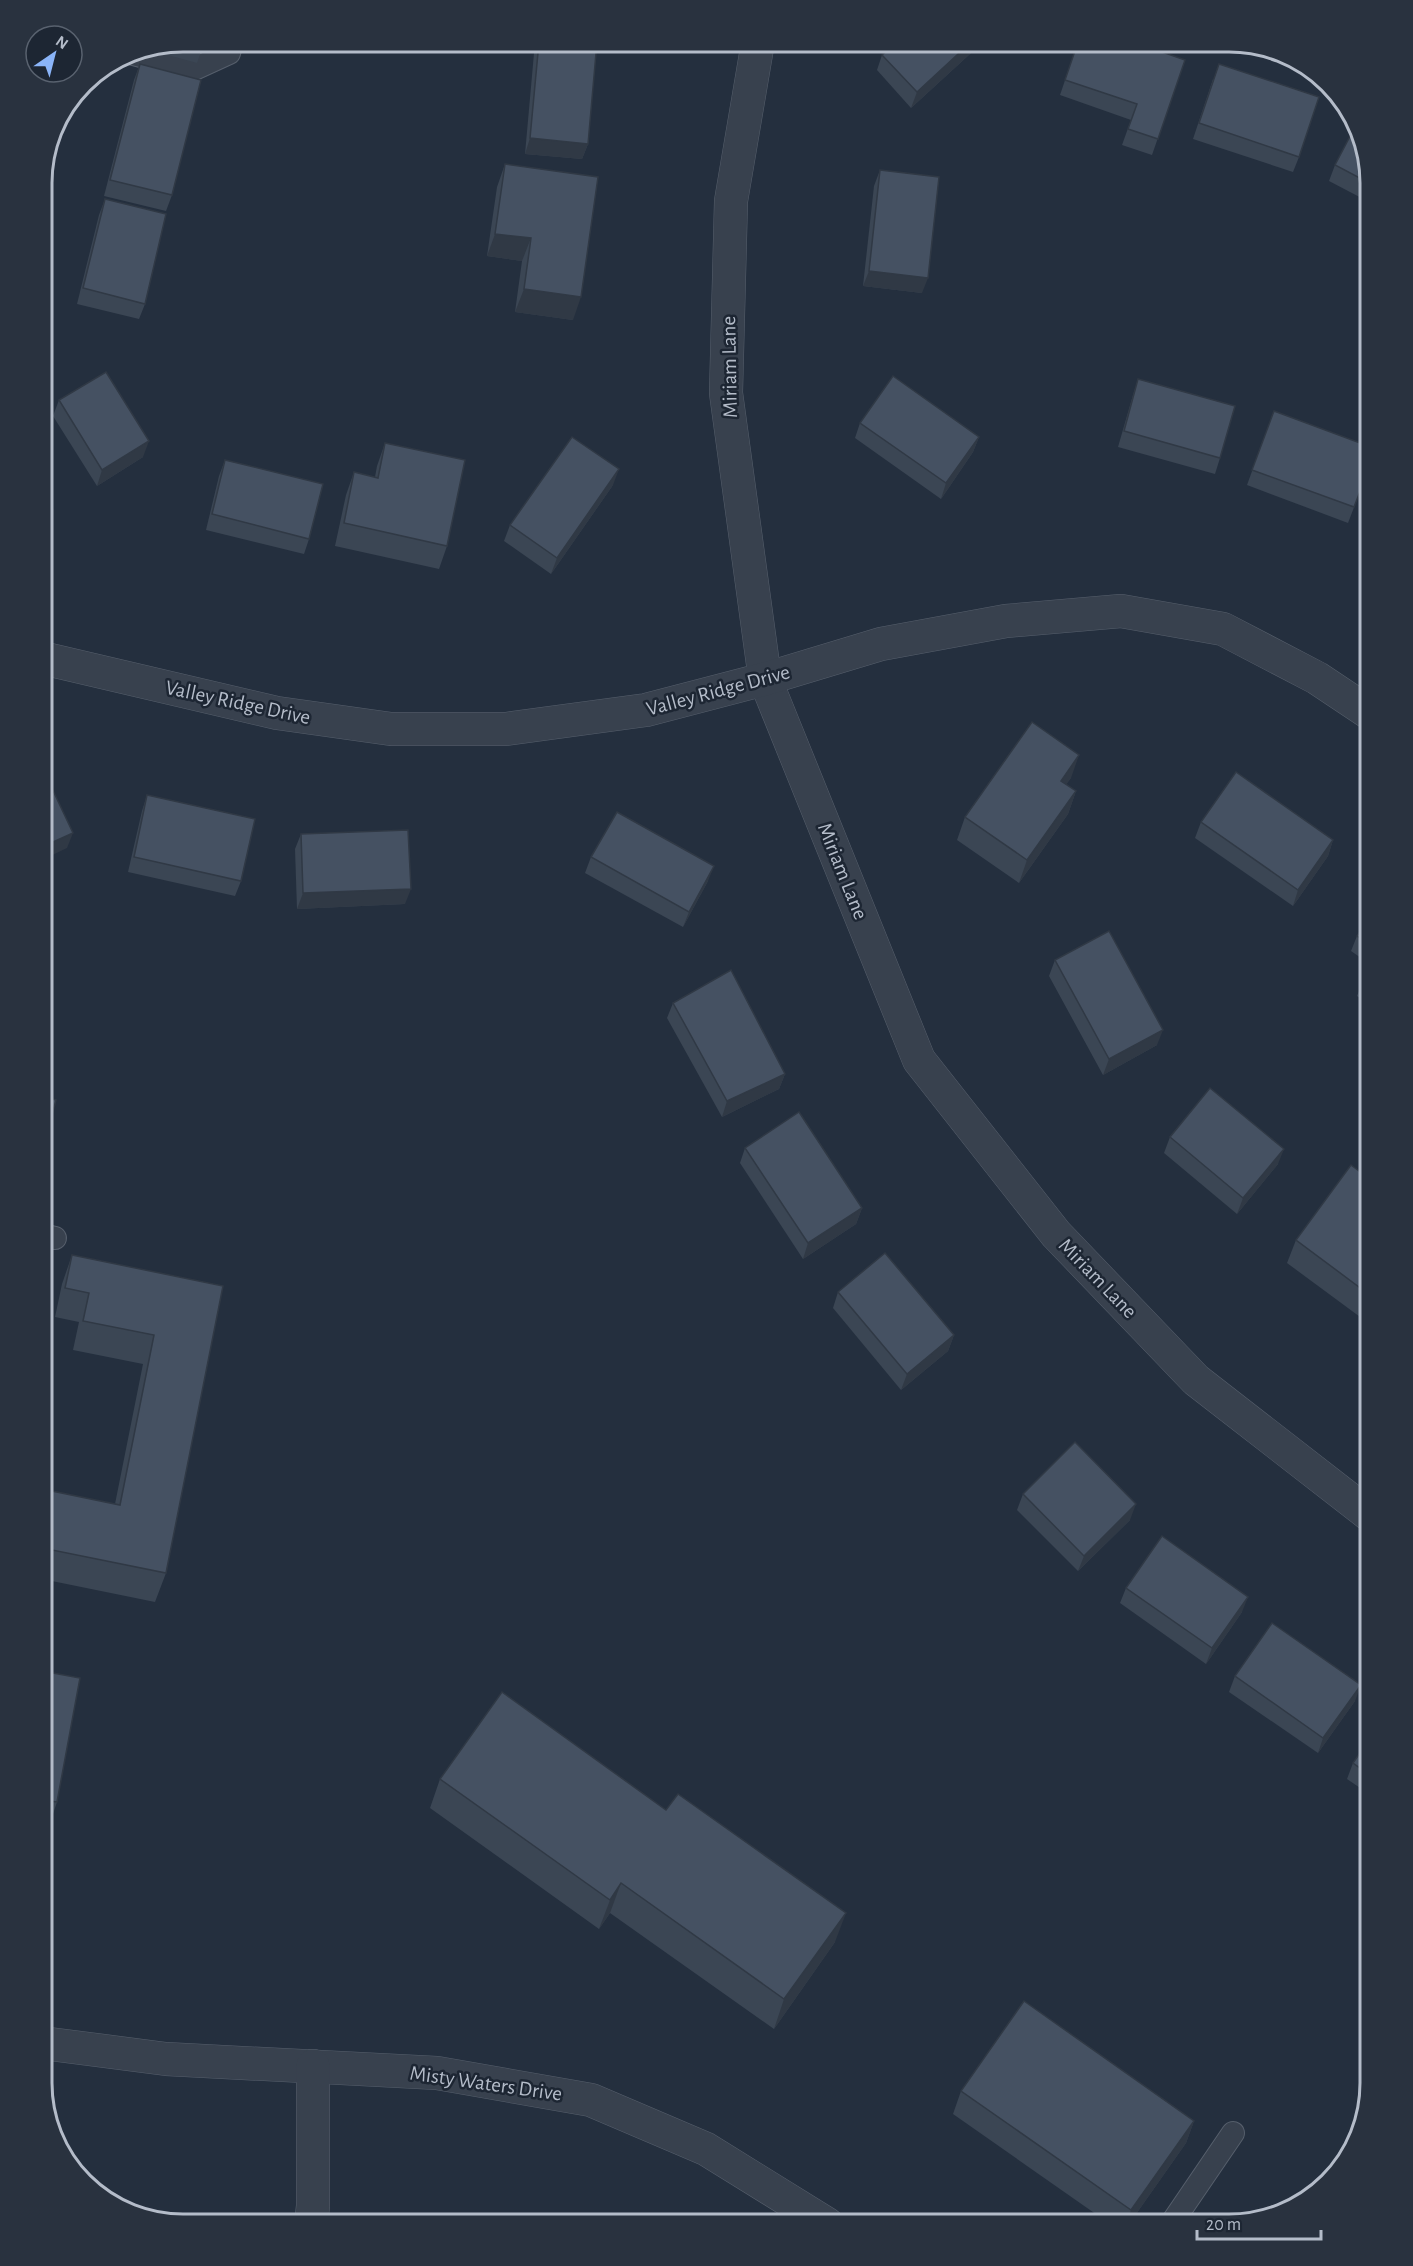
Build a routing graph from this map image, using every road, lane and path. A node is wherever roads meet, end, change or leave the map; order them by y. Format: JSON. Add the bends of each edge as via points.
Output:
{"nodes":[{"id":1,"x":229,"y":53,"type":"edge"},
{"id":2,"x":756,"y":53,"type":"edge"},
{"id":3,"x":147,"y":58,"type":"edge"},
{"id":4,"x":53,"y":661,"type":"edge"},
{"id":5,"x":765,"y":679,"type":"junction"},
{"id":6,"x":1360,"y":707,"type":"edge"},
{"id":7,"x":1360,"y":1507,"type":"edge"},
{"id":8,"x":52,"y":2044,"type":"edge"},
{"id":9,"x":314,"y":2066,"type":"junction"},
{"id":10,"x":1233,"y":2133,"type":"dead end"},
{"id":11,"x":313,"y":2213,"type":"edge"},
{"id":12,"x":810,"y":2214,"type":"edge"},
{"id":13,"x":1178,"y":2214,"type":"edge"}],
"edges":[{"from":1,"to":3,"type":"lane","via":[[192,70]]},
{"from":2,"to":5,"type":"street","name":"Miriam Lane","via":[[731,201],[726,393]]},
{"from":4,"to":5,"type":"street","name":"Valley Ridge Drive","via":[[277,713],[391,729],[518,727],[646,710]]},
{"from":5,"to":6,"type":"street","name":"Valley Ridge Drive","via":[[881,644],[1006,621],[1121,612],[1224,629],[1317,678]]},
{"from":5,"to":7,"type":"street","name":"Miriam Lane","via":[[919,1060],[1056,1234],[1196,1380]]},
{"from":8,"to":9,"type":"street","name":"Misty Waters Drive","via":[[166,2059]]},
{"from":9,"to":11,"type":"street"},
{"from":9,"to":12,"type":"street","name":"Misty Waters Drive","via":[[437,2073],[591,2100],[706,2149]]},
{"from":10,"to":13,"type":"lane"}]}
